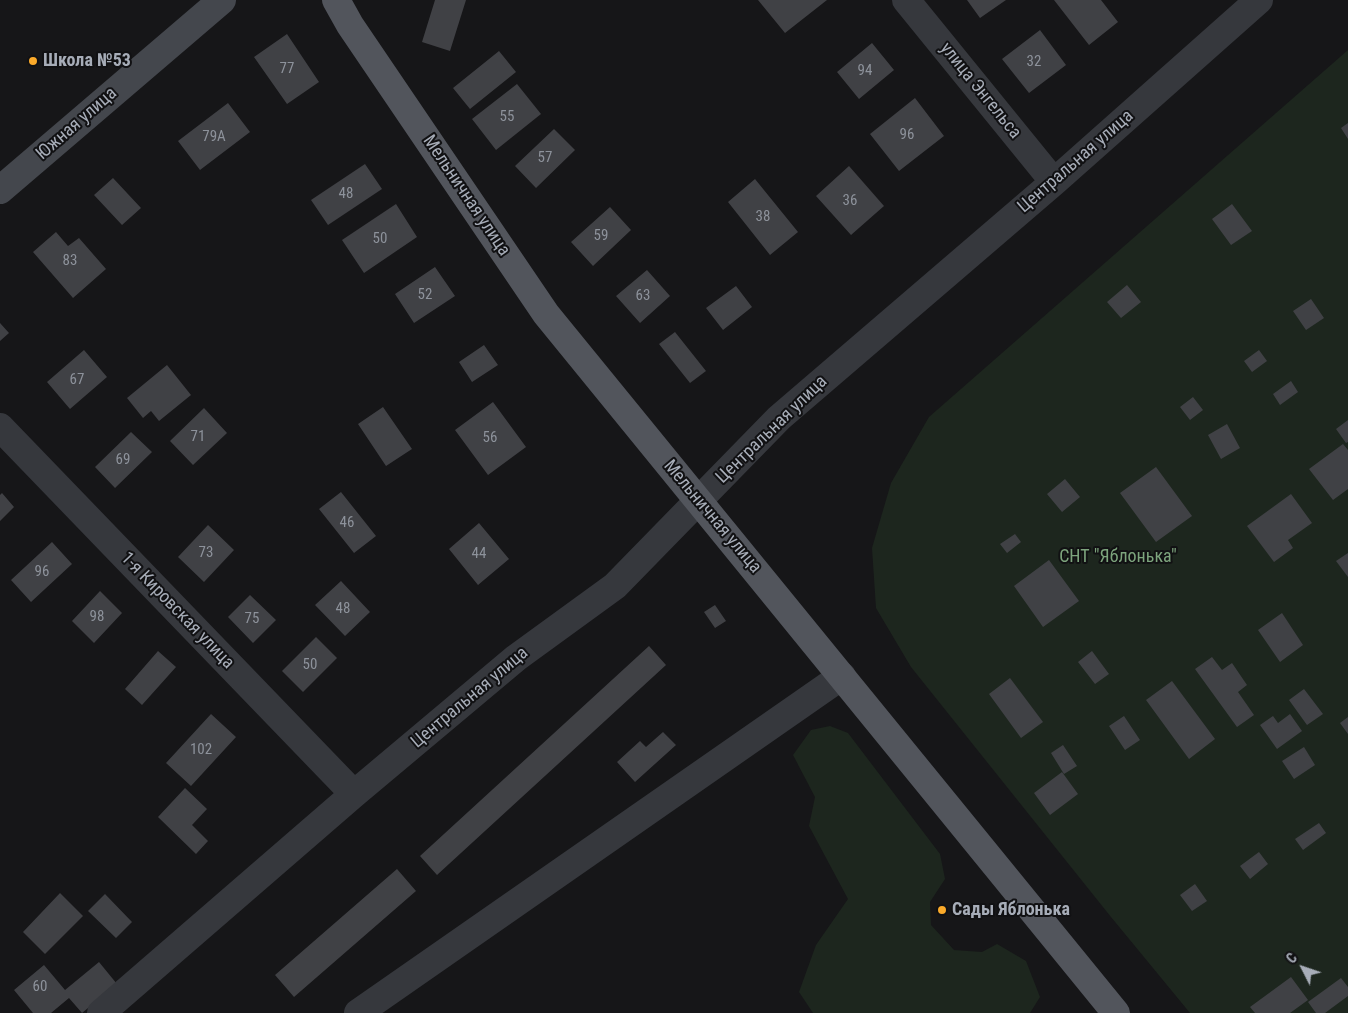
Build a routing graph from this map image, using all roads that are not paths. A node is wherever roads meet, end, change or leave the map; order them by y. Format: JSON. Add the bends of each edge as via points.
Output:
{"nodes":[{"id":1,"x":222,"y":0,"type":"edge"},
{"id":2,"x":336,"y":0,"type":"edge"},
{"id":3,"x":906,"y":0,"type":"edge"},
{"id":4,"x":1259,"y":0,"type":"edge"},
{"id":5,"x":1054,"y":182,"type":"junction"},
{"id":6,"x":0,"y":190,"type":"edge"},
{"id":7,"x":0,"y":427,"type":"edge"},
{"id":8,"x":698,"y":502,"type":"junction"},
{"id":9,"x":842,"y":676,"type":"junction"},
{"id":10,"x":354,"y":794,"type":"junction"},
{"id":11,"x":101,"y":1013,"type":"edge"},
{"id":12,"x":358,"y":1013,"type":"edge"},
{"id":13,"x":1116,"y":1013,"type":"edge"}],
"edges":[{"from":1,"to":6,"type":"street","name":"Южная улица"},
{"from":2,"to":8,"type":"main road","name":"Мельничная улица","via":[[546,314]]},
{"from":3,"to":5,"type":"street","name":"улица Энгельса"},
{"from":4,"to":5,"type":"street","name":"Центральная улица"},
{"from":5,"to":8,"type":"street","name":"Центральная улица","via":[[779,418]]},
{"from":7,"to":10,"type":"street","name":"1-я Кировская улица"},
{"from":8,"to":9,"type":"main road","name":"Мельничная улица"},
{"from":8,"to":10,"type":"street","name":"Центральная улица","via":[[615,586],[516,658]]},
{"from":9,"to":12,"type":"street"},
{"from":9,"to":13,"type":"main road","name":"Мельничная улица"},
{"from":10,"to":11,"type":"street","name":"Центральная улица"}]}
